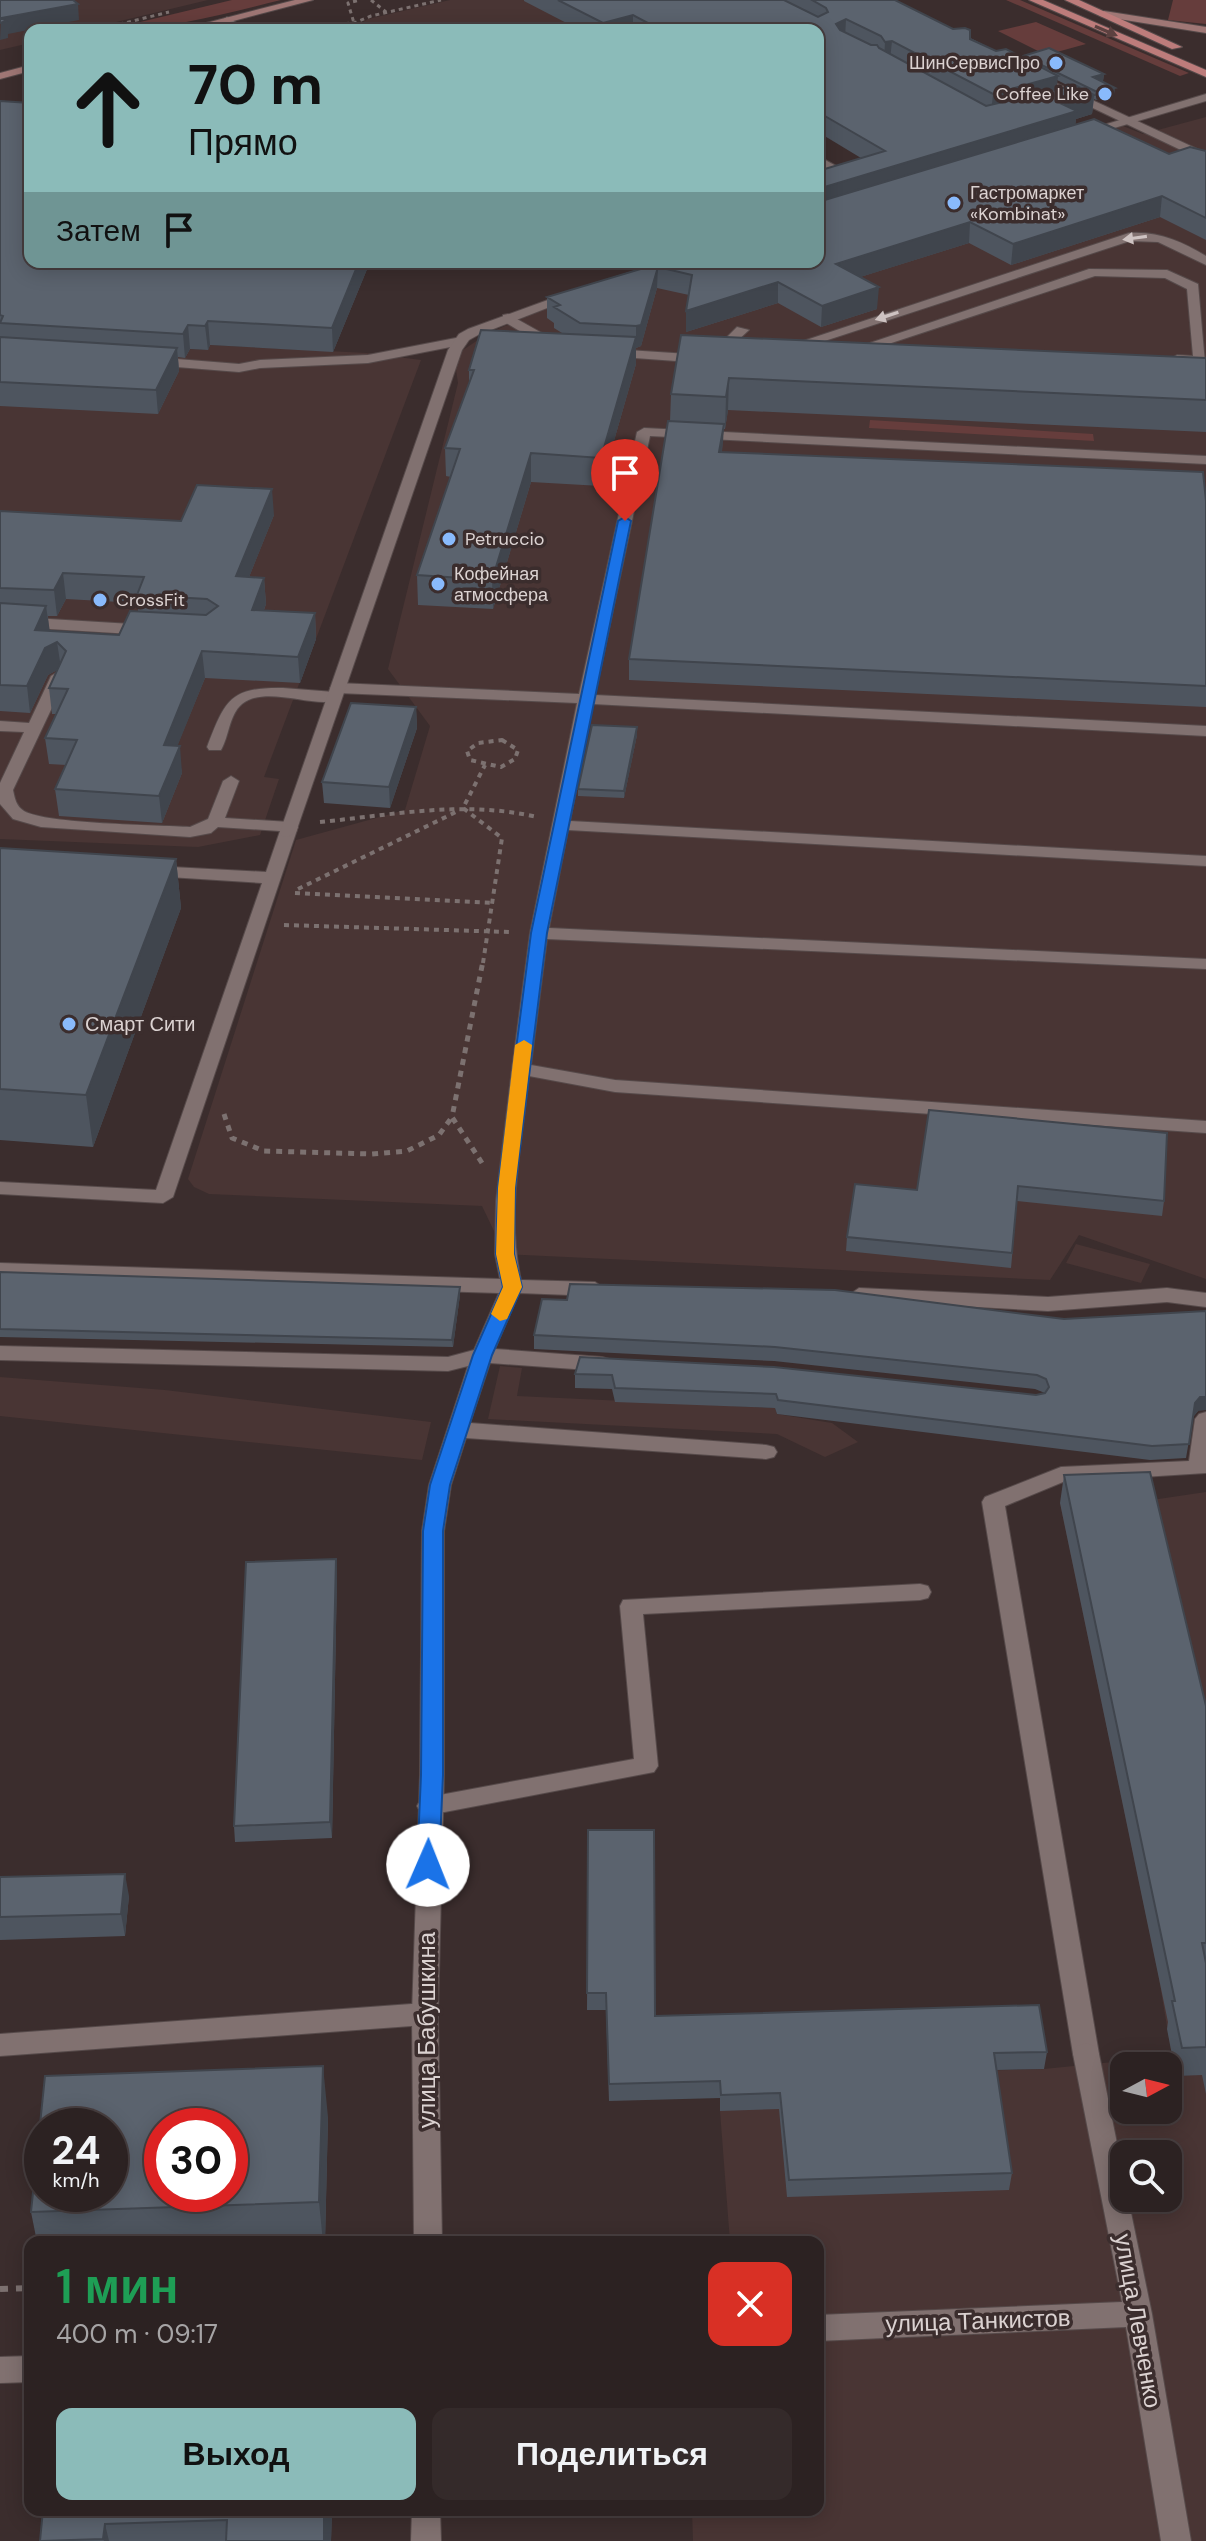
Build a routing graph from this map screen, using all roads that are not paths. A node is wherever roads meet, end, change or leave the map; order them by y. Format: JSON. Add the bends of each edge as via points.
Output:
{"nodes":[{"id":1,"x":308,"y":0,"type":"edge"},
{"id":2,"x":1034,"y":0,"type":"edge"},
{"id":3,"x":1070,"y":0,"type":"edge"},
{"id":4,"x":1104,"y":14,"type":"junction"},
{"id":5,"x":227,"y":20,"type":"junction"},
{"id":6,"x":210,"y":24,"type":"edge"},
{"id":7,"x":233,"y":24,"type":"edge"},
{"id":8,"x":1206,"y":30,"type":"edge"},
{"id":9,"x":1206,"y":60,"type":"edge"},
{"id":10,"x":24,"y":70,"type":"edge"},
{"id":11,"x":1026,"y":72,"type":"edge"},
{"id":12,"x":1206,"y":74,"type":"edge"},
{"id":13,"x":0,"y":76,"type":"edge"},
{"id":14,"x":1074,"y":97,"type":"junction"},
{"id":15,"x":1206,"y":97,"type":"edge"},
{"id":16,"x":1060,"y":101,"type":"edge"},
{"id":17,"x":1124,"y":120,"type":"junction"},
{"id":18,"x":1070,"y":137,"type":"edge"},
{"id":19,"x":1206,"y":158,"type":"edge"},
{"id":20,"x":824,"y":164,"type":"edge"},
{"id":21,"x":824,"y":183,"type":"edge"},
{"id":22,"x":1206,"y":261,"type":"edge"},
{"id":23,"x":999,"y":280,"type":"junction"},
{"id":24,"x":580,"y":293,"type":"edge"},
{"id":25,"x":1027,"y":294,"type":"junction"},
{"id":26,"x":508,"y":318,"type":"junction"},
{"id":27,"x":742,"y":330,"type":"dead end"},
{"id":28,"x":461,"y":341,"type":"junction"},
{"id":29,"x":868,"y":346,"type":"junction"},
{"id":30,"x":915,"y":348,"type":"edge"},
{"id":31,"x":568,"y":350,"type":"edge"},
{"id":32,"x":594,"y":352,"type":"edge"},
{"id":33,"x":839,"y":355,"type":"edge"},
{"id":34,"x":1168,"y":358,"type":"edge"},
{"id":35,"x":757,"y":359,"type":"junction"},
{"id":36,"x":716,"y":360,"type":"edge"},
{"id":37,"x":137,"y":361,"type":"edge"},
{"id":38,"x":731,"y":361,"type":"edge"},
{"id":39,"x":1206,"y":460,"type":"edge"},
{"id":40,"x":0,"y":621,"type":"edge"},
{"id":41,"x":164,"y":631,"type":"edge"},
{"id":42,"x":59,"y":676,"type":"edge"},
{"id":43,"x":336,"y":692,"type":"junction"},
{"id":44,"x":586,"y":699,"type":"junction"},
{"id":45,"x":0,"y":726,"type":"edge"},
{"id":46,"x":35,"y":728,"type":"junction"},
{"id":47,"x":1206,"y":731,"type":"edge"},
{"id":48,"x":215,"y":747,"type":"dead end"},
{"id":49,"x":231,"y":781,"type":"dead end"},
{"id":50,"x":215,"y":822,"type":"junction"},
{"id":51,"x":560,"y":825,"type":"junction"},
{"id":52,"x":289,"y":830,"type":"junction"},
{"id":53,"x":1206,"y":861,"type":"edge"},
{"id":54,"x":135,"y":870,"type":"edge"},
{"id":55,"x":273,"y":878,"type":"junction"},
{"id":56,"x":539,"y":933,"type":"junction"},
{"id":57,"x":1206,"y":964,"type":"edge"},
{"id":58,"x":521,"y":1069,"type":"junction"},
{"id":59,"x":1206,"y":1127,"type":"edge"},
{"id":60,"x":0,"y":1188,"type":"edge"},
{"id":61,"x":0,"y":1270,"type":"edge"},
{"id":62,"x":512,"y":1287,"type":"junction"},
{"id":63,"x":623,"y":1289,"type":"edge"},
{"id":64,"x":844,"y":1294,"type":"edge"},
{"id":65,"x":1206,"y":1300,"type":"edge"},
{"id":66,"x":0,"y":1353,"type":"edge"},
{"id":67,"x":482,"y":1355,"type":"junction"},
{"id":68,"x":617,"y":1364,"type":"edge"},
{"id":69,"x":1206,"y":1419,"type":"edge"},
{"id":70,"x":459,"y":1430,"type":"junction"},
{"id":71,"x":766,"y":1452,"type":"dead end"},
{"id":72,"x":920,"y":1592,"type":"dead end"},
{"id":73,"x":429,"y":1806,"type":"junction"},
{"id":74,"x":425,"y":2014,"type":"junction"},
{"id":75,"x":0,"y":2045,"type":"edge"},
{"id":76,"x":428,"y":2236,"type":"edge"},
{"id":77,"x":1138,"y":2314,"type":"junction"},
{"id":78,"x":824,"y":2328,"type":"edge"},
{"id":79,"x":24,"y":2369,"type":"edge"},
{"id":80,"x":0,"y":2370,"type":"edge"},
{"id":81,"x":426,"y":2516,"type":"edge"},
{"id":82,"x":426,"y":2541,"type":"edge"},
{"id":83,"x":1176,"y":2541,"type":"edge"}],
"edges":[{"from":1,"to":5,"type":"main road"},
{"from":2,"to":12,"type":"main road","one_way":true},
{"from":3,"to":4,"type":"main road"},
{"from":4,"to":8,"type":"main road"},
{"from":4,"to":9,"type":"main road"},
{"from":5,"to":6,"type":"main road"},
{"from":5,"to":7,"type":"street"},
{"from":10,"to":13,"type":"main road"},
{"from":11,"to":14,"type":"street"},
{"from":14,"to":16,"type":"street"},
{"from":14,"to":17,"type":"street"},
{"from":15,"to":17,"type":"street"},
{"from":17,"to":18,"type":"street"},
{"from":17,"to":19,"type":"street"},
{"from":20,"to":21,"type":"street","via":[[843,175]]},
{"from":22,"to":23,"type":"street","one_way":true,"via":[[1168,240],[1137,236]]},
{"from":23,"to":25,"type":"street"},
{"from":23,"to":35,"type":"street","one_way":true},
{"from":24,"to":26,"type":"street"},
{"from":25,"to":29,"type":"street"},
{"from":25,"to":34,"type":"street","via":[[1094,272],[1167,274],[1193,287],[1200,360]]},
{"from":26,"to":28,"type":"street"},
{"from":26,"to":31,"type":"street"},
{"from":27,"to":35,"type":"street","via":[[728,343]]},
{"from":28,"to":37,"type":"street","via":[[368,359],[239,368]]},
{"from":28,"to":43,"type":"street"},
{"from":29,"to":30,"type":"street"},
{"from":29,"to":33,"type":"street"},
{"from":32,"to":36,"type":"street"},
{"from":35,"to":38,"type":"street"},
{"from":39,"to":44,"type":"street","via":[[644,432]]},
{"from":40,"to":41,"type":"street"},
{"from":42,"to":46,"type":"street"},
{"from":43,"to":44,"type":"street"},
{"from":43,"to":48,"type":"street","via":[[246,695],[233,704]]},
{"from":43,"to":52,"type":"street"},
{"from":44,"to":47,"type":"street"},
{"from":44,"to":51,"type":"street"},
{"from":45,"to":46,"type":"street"},
{"from":46,"to":50,"type":"street","via":[[5,790],[5,803],[20,816],[49,823],[190,832]]},
{"from":49,"to":50,"type":"street"},
{"from":50,"to":52,"type":"street"},
{"from":51,"to":53,"type":"street"},
{"from":51,"to":56,"type":"street"},
{"from":52,"to":55,"type":"street"},
{"from":54,"to":55,"type":"street"},
{"from":55,"to":60,"type":"street","via":[[163,1197]]},
{"from":56,"to":57,"type":"street"},
{"from":56,"to":58,"type":"street"},
{"from":58,"to":59,"type":"street","via":[[615,1086]]},
{"from":58,"to":62,"type":"street","via":[[506,1201],[505,1254]]},
{"from":61,"to":62,"type":"street"},
{"from":62,"to":63,"type":"street"},
{"from":62,"to":67,"type":"street","name":"улица Бабушкина"},
{"from":64,"to":65,"type":"street","via":[[1048,1304],[1167,1295]]},
{"from":66,"to":67,"type":"street","via":[[448,1364]]},
{"from":67,"to":68,"type":"street"},
{"from":67,"to":70,"type":"street","name":"улица Бабушкина"},
{"from":69,"to":77,"type":"street","name":"улица Левченко","via":[[1199,1468],[1061,1475],[993,1502],[1086,2054]]},
{"from":70,"to":71,"type":"street"},
{"from":70,"to":73,"type":"street","name":"улица Бабушкина","via":[[440,1485],[433,1531]]},
{"from":72,"to":73,"type":"street","via":[[631,1606],[646,1766]]},
{"from":73,"to":74,"type":"street","name":"улица Бабушкина"},
{"from":74,"to":75,"type":"street"},
{"from":74,"to":76,"type":"street","name":"улица Бабушкина"},
{"from":77,"to":78,"type":"street","name":"улица Танкистов"},
{"from":77,"to":83,"type":"street","name":"улица Левченко"},
{"from":79,"to":80,"type":"street"},
{"from":81,"to":82,"type":"street"}]}
